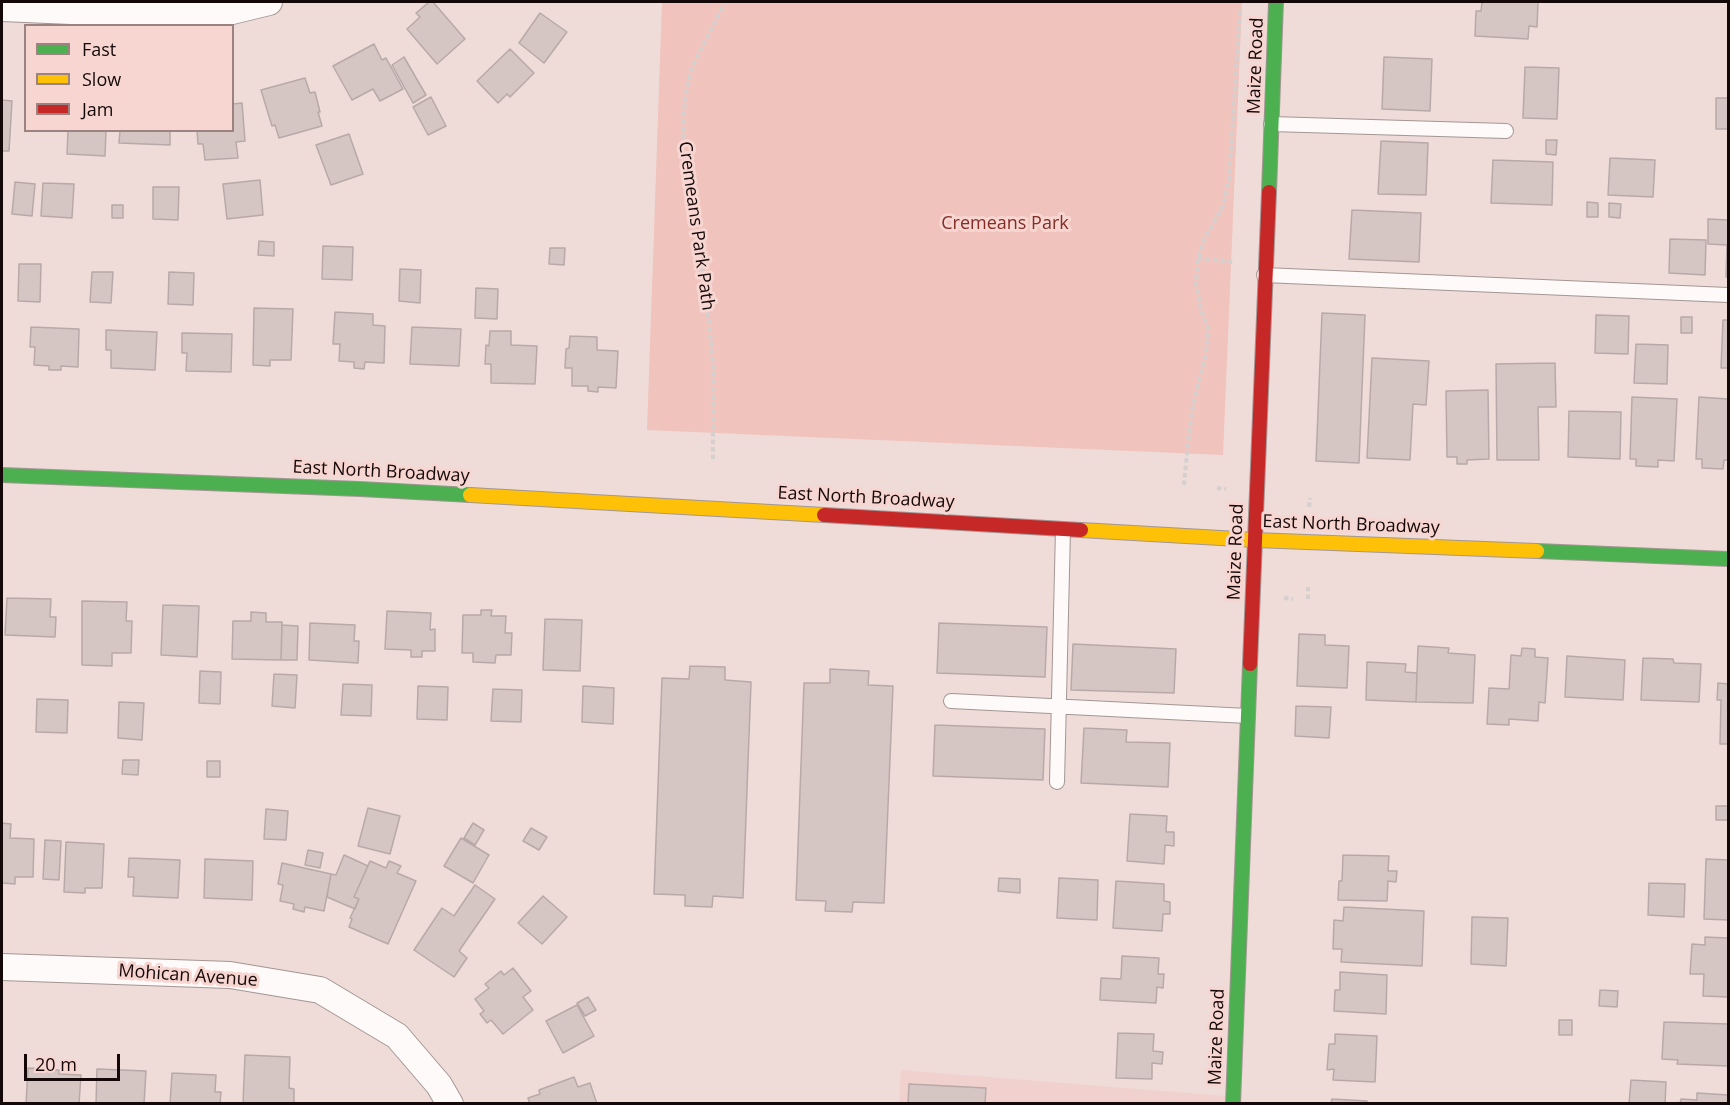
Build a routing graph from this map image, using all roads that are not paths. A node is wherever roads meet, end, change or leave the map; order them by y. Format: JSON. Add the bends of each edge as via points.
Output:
{"nodes":[{"id":1,"x":269,"y":2,"type":"edge"},
{"id":2,"x":1276,"y":2,"type":"edge"},
{"id":3,"x":2,"y":8,"type":"edge"},
{"id":4,"x":1271,"y":124,"type":"junction"},
{"id":5,"x":1506,"y":131,"type":"dead end"},
{"id":6,"x":1264,"y":275,"type":"junction"},
{"id":7,"x":1728,"y":295,"type":"edge"},
{"id":8,"x":2,"y":475,"type":"edge"},
{"id":9,"x":1063,"y":527,"type":"junction"},
{"id":10,"x":1255,"y":540,"type":"junction"},
{"id":11,"x":1728,"y":559,"type":"edge"},
{"id":12,"x":951,"y":702,"type":"dead end"},
{"id":13,"x":1059,"y":706,"type":"junction"},
{"id":14,"x":1248,"y":716,"type":"junction"},
{"id":15,"x":1057,"y":782,"type":"dead end"},
{"id":16,"x":2,"y":967,"type":"edge"},
{"id":17,"x":450,"y":1104,"type":"edge"},
{"id":18,"x":1233,"y":1104,"type":"edge"}],
"edges":[{"from":1,"to":3,"type":"street","via":[[188,16]]},
{"from":2,"to":4,"type":"main road","name":"Maize Road"},
{"from":4,"to":5,"type":"lane"},
{"from":4,"to":6,"type":"main road","name":"Maize Road"},
{"from":6,"to":7,"type":"lane"},
{"from":6,"to":10,"type":"main road","name":"Maize Road"},
{"from":8,"to":9,"type":"main road","name":"East North Broadway","via":[[360,489]]},
{"from":9,"to":10,"type":"main road","name":"East North Broadway"},
{"from":9,"to":13,"type":"lane"},
{"from":10,"to":11,"type":"main road","name":"East North Broadway"},
{"from":10,"to":14,"type":"main road","name":"Maize Road"},
{"from":12,"to":13,"type":"lane"},
{"from":13,"to":14,"type":"lane"},
{"from":13,"to":15,"type":"lane"},
{"from":14,"to":18,"type":"main road","name":"Maize Road"},
{"from":16,"to":17,"type":"street","name":"Mohican Avenue","via":[[230,975],[320,990],[397,1036],[439,1084]]}]}
